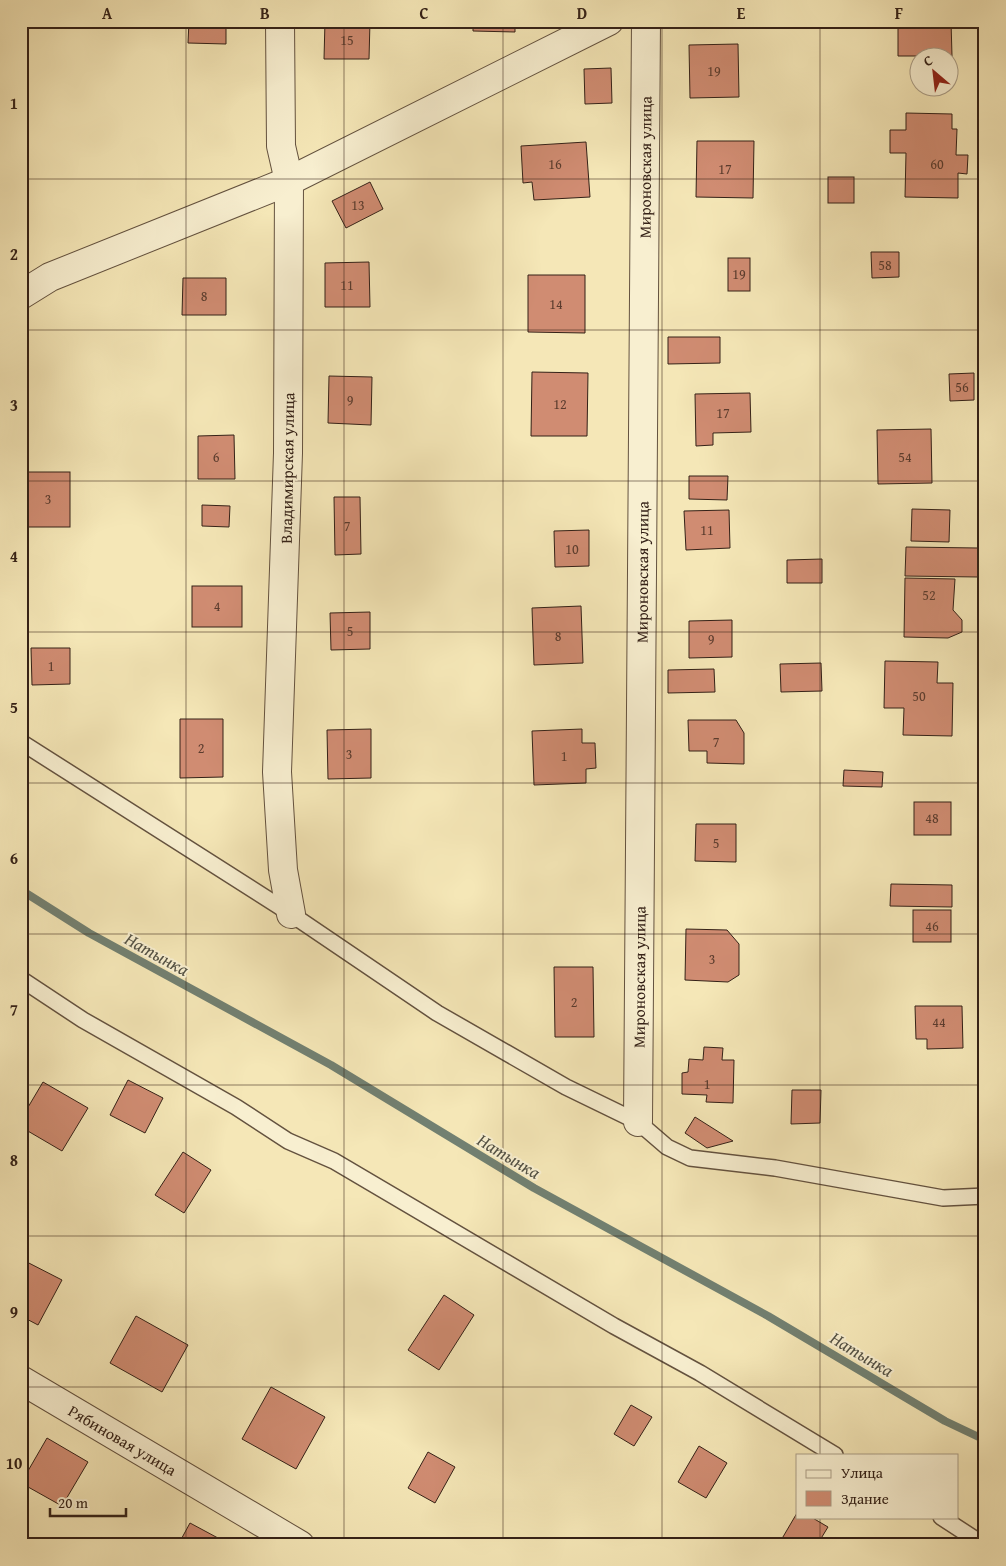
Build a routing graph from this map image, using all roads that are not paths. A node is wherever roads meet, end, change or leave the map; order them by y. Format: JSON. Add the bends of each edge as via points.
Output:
{"nodes":[{"id":1,"x":280,"y":21,"type":"edge"},
{"id":2,"x":609,"y":21,"type":"edge"},
{"id":3,"x":646,"y":21,"type":"edge"},
{"id":4,"x":289,"y":181,"type":"junction"},
{"id":5,"x":21,"y":294,"type":"edge"},
{"id":6,"x":21,"y":742,"type":"edge"},
{"id":7,"x":290,"y":914,"type":"junction"},
{"id":8,"x":21,"y":979,"type":"edge"},
{"id":9,"x":638,"y":1122,"type":"junction"},
{"id":10,"x":985,"y":1196,"type":"edge"},
{"id":11,"x":21,"y":1380,"type":"edge"},
{"id":12,"x":833,"y":1454,"type":"edge"},
{"id":13,"x":943,"y":1518,"type":"edge"},
{"id":14,"x":300,"y":1545,"type":"edge"},
{"id":15,"x":984,"y":1545,"type":"edge"}],
"edges":[{"from":1,"to":4,"type":"street","name":"Владимирская улица","via":[[281,146]]},
{"from":2,"to":4,"type":"street"},
{"from":3,"to":9,"type":"street","name":"Мироновская улица"},
{"from":4,"to":5,"type":"street","via":[[50,277]]},
{"from":4,"to":7,"type":"street","name":"Владимирская улица","via":[[288,453],[277,772],[283,870]]},
{"from":6,"to":7,"type":"lane"},
{"from":7,"to":9,"type":"lane","via":[[437,1013],[566,1087]]},
{"from":8,"to":12,"type":"lane","via":[[83,1020],[236,1107],[288,1141],[342,1166]]},
{"from":9,"to":10,"type":"lane","via":[[667,1147],[690,1158],[775,1168],[943,1198]]},
{"from":11,"to":14,"type":"street","name":"Рябиновая улица"},
{"from":13,"to":15,"type":"lane"}]}
